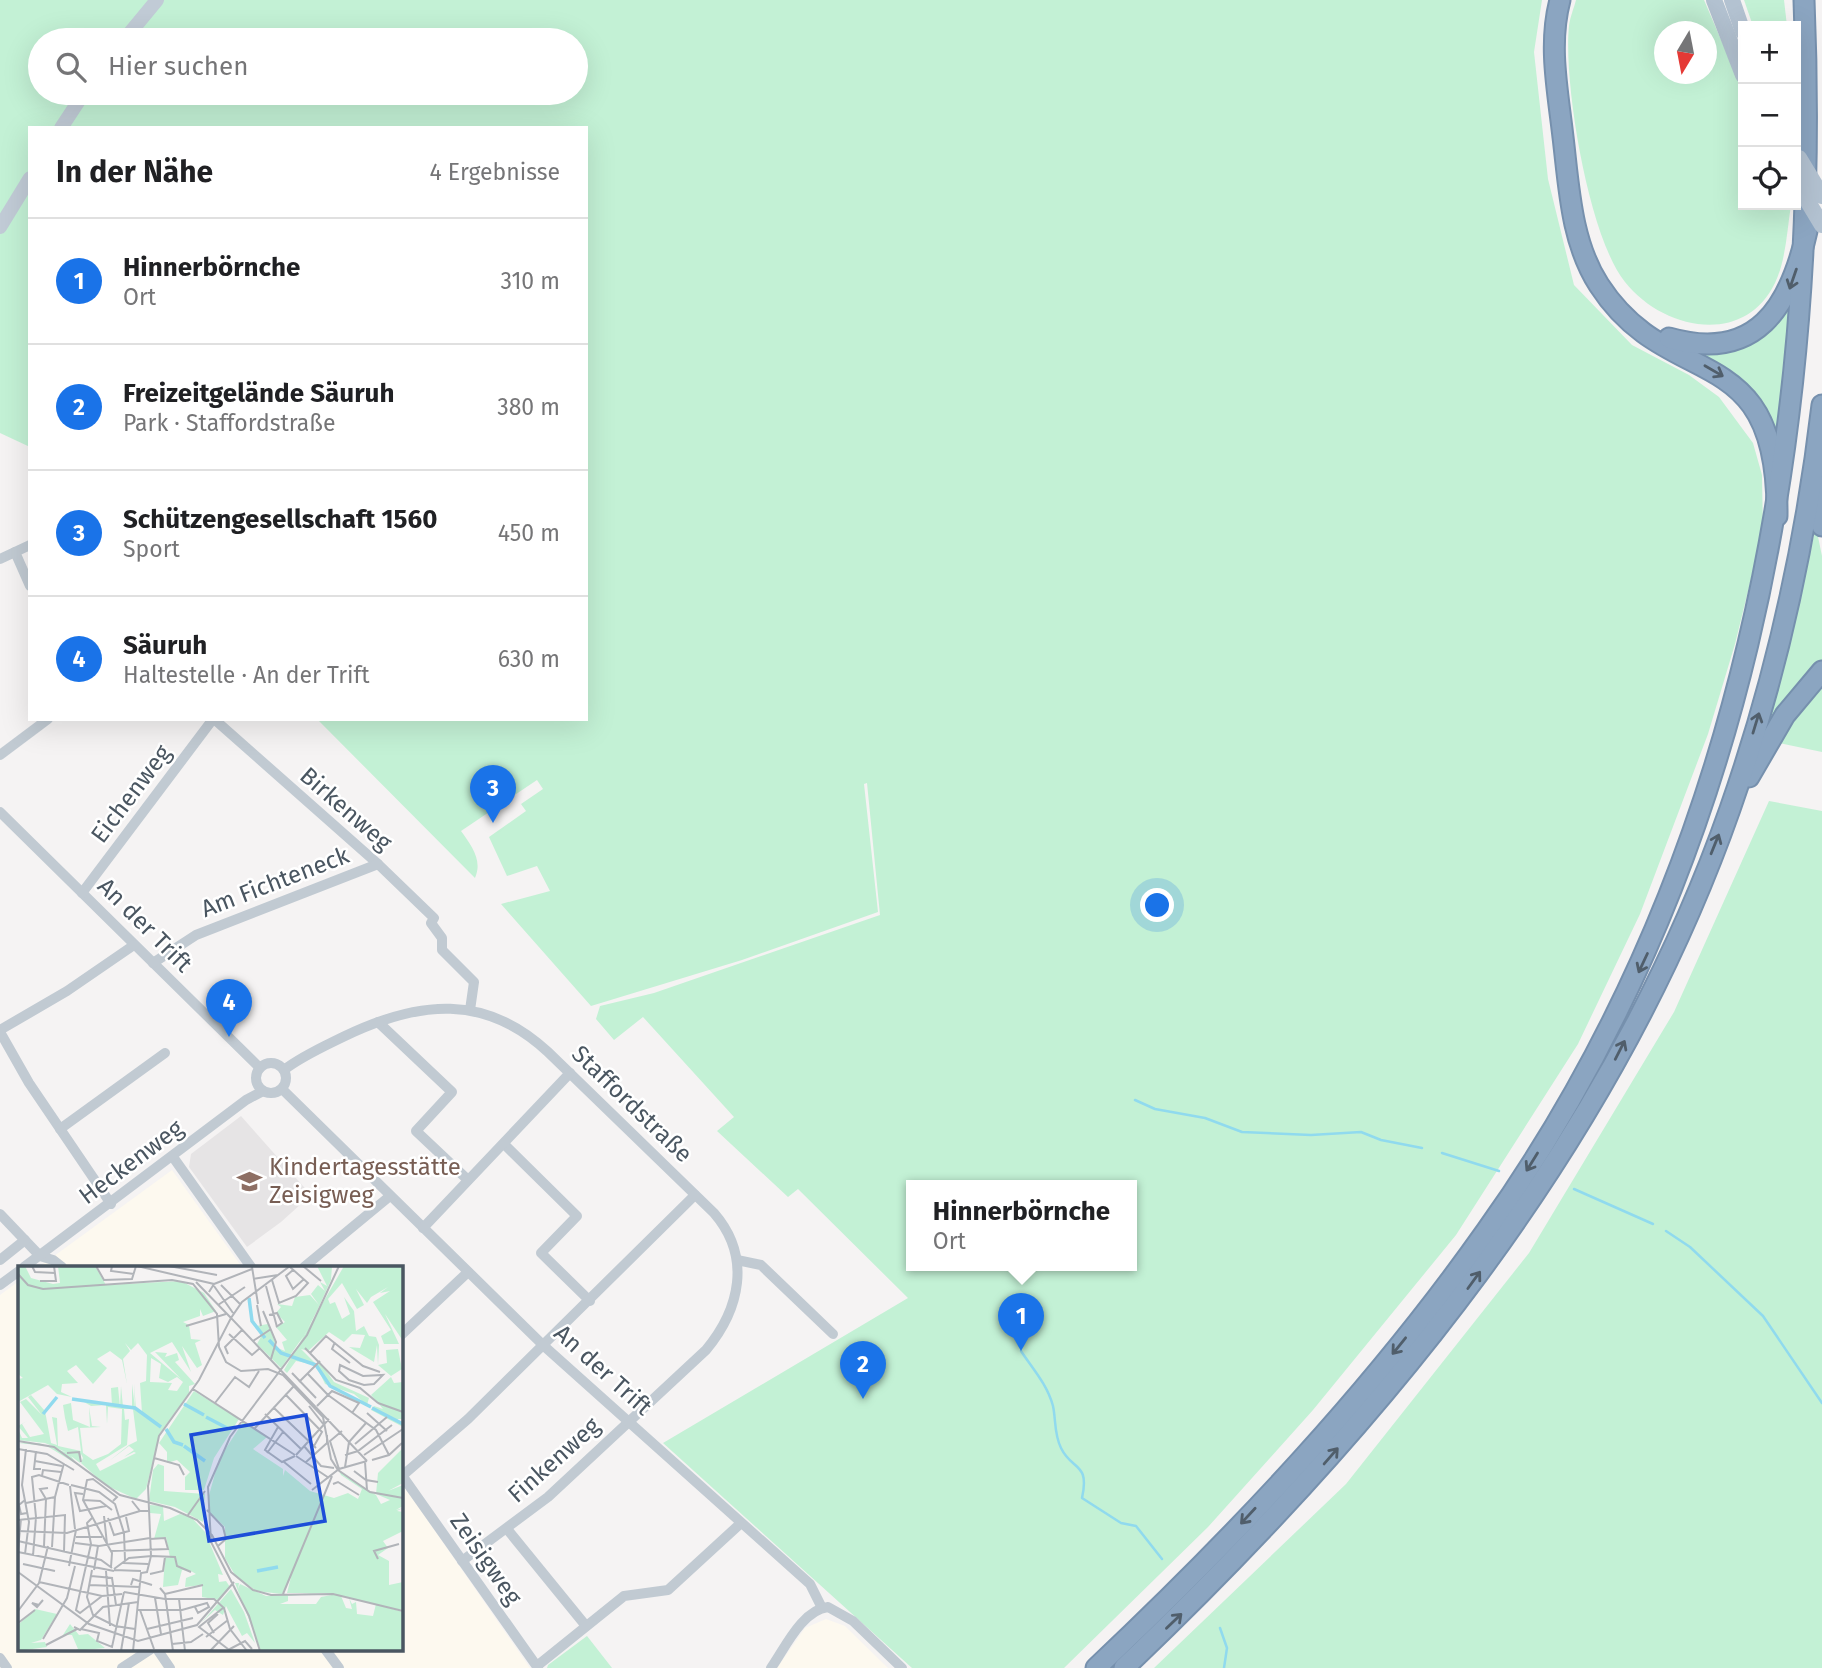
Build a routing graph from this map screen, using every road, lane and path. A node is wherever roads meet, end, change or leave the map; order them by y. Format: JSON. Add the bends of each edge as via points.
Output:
{"nodes":[{"id":1,"x":157,"y":0,"type":"edge"},
{"id":2,"x":1560,"y":0,"type":"edge"},
{"id":3,"x":1714,"y":0,"type":"edge"},
{"id":4,"x":1732,"y":0,"type":"edge"},
{"id":5,"x":1804,"y":0,"type":"edge"},
{"id":6,"x":1739,"y":21,"type":"edge"},
{"id":7,"x":134,"y":28,"type":"edge"},
{"id":8,"x":1738,"y":62,"type":"edge"},
{"id":9,"x":76,"y":105,"type":"edge"},
{"id":10,"x":62,"y":126,"type":"edge"},
{"id":11,"x":1801,"y":160,"type":"edge"},
{"id":12,"x":28,"y":181,"type":"edge"},
{"id":13,"x":1801,"y":190,"type":"edge"},
{"id":14,"x":1819,"y":193,"type":"edge"},
{"id":15,"x":1822,"y":225,"type":"edge"},
{"id":16,"x":0,"y":227,"type":"edge"},
{"id":17,"x":1634,"y":324,"type":"junction"},
{"id":18,"x":1822,"y":405,"type":"edge"},
{"id":19,"x":1815,"y":461,"type":"junction"},
{"id":20,"x":1822,"y":526,"type":"edge"},
{"id":21,"x":28,"y":546,"type":"edge"},
{"id":22,"x":15,"y":552,"type":"junction"},
{"id":23,"x":0,"y":559,"type":"edge"},
{"id":24,"x":1776,"y":570,"type":"junction"},
{"id":25,"x":28,"y":581,"type":"edge"},
{"id":26,"x":1822,"y":671,"type":"edge"},
{"id":27,"x":45,"y":721,"type":"edge"},
{"id":28,"x":212,"y":721,"type":"edge"},
{"id":29,"x":216,"y":721,"type":"edge"},
{"id":30,"x":0,"y":755,"type":"edge"},
{"id":31,"x":0,"y":812,"type":"edge"},
{"id":32,"x":1729,"y":812,"type":"junction"},
{"id":33,"x":378,"y":864,"type":"junction"},
{"id":34,"x":82,"y":893,"type":"junction"},
{"id":35,"x":134,"y":945,"type":"junction"},
{"id":36,"x":153,"y":963,"type":"junction"},
{"id":37,"x":470,"y":1010,"type":"junction"},
{"id":38,"x":378,"y":1022,"type":"junction"},
{"id":39,"x":0,"y":1031,"type":"edge"},
{"id":40,"x":164,"y":1053,"type":"dead end"},
{"id":41,"x":260,"y":1068,"type":"junction"},
{"id":42,"x":284,"y":1070,"type":"junction"},
{"id":43,"x":570,"y":1073,"type":"junction"},
{"id":44,"x":282,"y":1089,"type":"junction"},
{"id":45,"x":263,"y":1091,"type":"junction"},
{"id":46,"x":60,"y":1129,"type":"junction"},
{"id":47,"x":504,"y":1144,"type":"junction"},
{"id":48,"x":173,"y":1157,"type":"junction"},
{"id":49,"x":468,"y":1180,"type":"junction"},
{"id":50,"x":695,"y":1195,"type":"junction"},
{"id":51,"x":390,"y":1196,"type":"junction"},
{"id":52,"x":111,"y":1204,"type":"junction"},
{"id":53,"x":0,"y":1214,"type":"edge"},
{"id":54,"x":422,"y":1228,"type":"junction"},
{"id":55,"x":25,"y":1240,"type":"junction"},
{"id":56,"x":40,"y":1256,"type":"junction"},
{"id":57,"x":0,"y":1260,"type":"edge"},
{"id":58,"x":737,"y":1260,"type":"junction"},
{"id":59,"x":25,"y":1266,"type":"edge"},
{"id":60,"x":61,"y":1266,"type":"edge"},
{"id":61,"x":250,"y":1266,"type":"edge"},
{"id":62,"x":305,"y":1266,"type":"edge"},
{"id":63,"x":18,"y":1272,"type":"edge"},
{"id":64,"x":468,"y":1272,"type":"junction"},
{"id":65,"x":0,"y":1285,"type":"edge"},
{"id":66,"x":590,"y":1301,"type":"junction"},
{"id":67,"x":402,"y":1334,"type":"edge"},
{"id":68,"x":833,"y":1334,"type":"dead end"},
{"id":69,"x":544,"y":1346,"type":"junction"},
{"id":70,"x":628,"y":1420,"type":"junction"},
{"id":71,"x":402,"y":1474,"type":"edge"},
{"id":72,"x":402,"y":1476,"type":"edge"},
{"id":73,"x":741,"y":1523,"type":"junction"},
{"id":74,"x":508,"y":1529,"type":"junction"},
{"id":75,"x":462,"y":1561,"type":"junction"},
{"id":76,"x":821,"y":1608,"type":"junction"},
{"id":77,"x":586,"y":1626,"type":"junction"},
{"id":78,"x":149,"y":1650,"type":"edge"},
{"id":79,"x":158,"y":1650,"type":"edge"},
{"id":80,"x":326,"y":1650,"type":"edge"},
{"id":81,"x":0,"y":1658,"type":"edge"},
{"id":82,"x":537,"y":1667,"type":"edge"},
{"id":83,"x":7,"y":1668,"type":"edge"},
{"id":84,"x":122,"y":1668,"type":"edge"},
{"id":85,"x":170,"y":1668,"type":"edge"},
{"id":86,"x":339,"y":1668,"type":"edge"},
{"id":87,"x":771,"y":1668,"type":"edge"},
{"id":88,"x":902,"y":1668,"type":"edge"},
{"id":89,"x":1096,"y":1668,"type":"edge"},
{"id":90,"x":1124,"y":1668,"type":"edge"}],
"edges":[{"from":1,"to":7,"type":"street"},
{"from":2,"to":17,"type":"highway","via":[[1554,60],[1578,237],[1599,286]]},
{"from":3,"to":8,"type":"main road"},
{"from":4,"to":6,"type":"main road"},
{"from":5,"to":14,"type":"highway"},
{"from":9,"to":10,"type":"street"},
{"from":11,"to":14,"type":"main road","bridge":true},
{"from":12,"to":16,"type":"street"},
{"from":13,"to":15,"type":"main road","bridge":true},
{"from":14,"to":17,"type":"highway","one_way":true,"via":[[1788,292],[1767,321],[1739,338],[1706,345],[1666,338]]},
{"from":14,"to":24,"type":"highway","via":[[1805,392]]},
{"from":17,"to":24,"type":"highway","one_way":true,"via":[[1726,378],[1761,419],[1775,460]]},
{"from":18,"to":19,"type":"highway"},
{"from":19,"to":20,"type":"highway"},
{"from":32,"to":19,"type":"highway","one_way":true,"via":[[1783,628]]},
{"from":21,"to":22,"type":"street"},
{"from":22,"to":23,"type":"street"},
{"from":22,"to":25,"type":"street"},
{"from":24,"to":89,"type":"highway","one_way":true,"via":[[1748,684],[1701,827],[1639,970],[1574,1094],[1487,1231],[1357,1397],[1226,1541]]},
{"from":26,"to":32,"type":"highway","via":[[1798,696]]},
{"from":27,"to":30,"type":"street"},
{"from":28,"to":34,"type":"street","name":"Eichenweg"},
{"from":29,"to":33,"type":"street","name":"Birkenweg"},
{"from":31,"to":34,"type":"street","name":"An der Trift"},
{"from":90,"to":32,"type":"highway","one_way":true,"via":[[1241,1555],[1304,1486],[1422,1348],[1503,1240],[1605,1080],[1657,977]]},
{"from":33,"to":36,"type":"street","name":"Am Fichteneck","via":[[196,935]]},
{"from":33,"to":37,"type":"street","name":"Birkenweg","via":[[434,918],[431,925],[439,933],[443,952],[474,982]]},
{"from":34,"to":35,"type":"street","name":"An der Trift"},
{"from":35,"to":36,"type":"street","name":"An der Trift"},
{"from":35,"to":39,"type":"street"},
{"from":36,"to":41,"type":"street","name":"An der Trift"},
{"from":37,"to":38,"type":"street","name":"Staffordstraße","via":[[419,1010]]},
{"from":37,"to":43,"type":"street","name":"Staffordstraße","via":[[526,1032]]},
{"from":38,"to":42,"type":"street","name":"Staffordstraße"},
{"from":38,"to":49,"type":"street","via":[[452,1092],[416,1131]]},
{"from":39,"to":46,"type":"street"},
{"from":40,"to":46,"type":"street"},
{"from":41,"to":42,"type":"street","via":[[272,1063]]},
{"from":41,"to":45,"type":"street","via":[[257,1083]]},
{"from":42,"to":44,"type":"street"},
{"from":43,"to":47,"type":"street"},
{"from":43,"to":50,"type":"street","name":"Staffordstraße"},
{"from":44,"to":45,"type":"street"},
{"from":44,"to":51,"type":"street","name":"An der Trift"},
{"from":45,"to":48,"type":"street","name":"Heckenweg"},
{"from":46,"to":52,"type":"street"},
{"from":47,"to":49,"type":"street"},
{"from":47,"to":66,"type":"street","via":[[577,1216],[541,1253]]},
{"from":48,"to":52,"type":"street","name":"Heckenweg"},
{"from":48,"to":61,"type":"street"},
{"from":49,"to":54,"type":"street"},
{"from":50,"to":58,"type":"street","name":"Staffordstraße","via":[[726,1230]]},
{"from":50,"to":66,"type":"street"},
{"from":51,"to":54,"type":"street","name":"An der Trift"},
{"from":51,"to":62,"type":"street"},
{"from":52,"to":56,"type":"street","name":"Heckenweg"},
{"from":53,"to":55,"type":"street"},
{"from":54,"to":64,"type":"street","name":"An der Trift"},
{"from":55,"to":56,"type":"street"},
{"from":55,"to":57,"type":"street"},
{"from":56,"to":59,"type":"street","name":"Heckenweg"},
{"from":56,"to":60,"type":"street"},
{"from":58,"to":68,"type":"street","via":[[761,1265]]},
{"from":58,"to":70,"type":"street","name":"Staffordstraße","via":[[735,1303],[717,1336]]},
{"from":63,"to":65,"type":"street"},
{"from":64,"to":67,"type":"street"},
{"from":64,"to":69,"type":"street","name":"An der Trift"},
{"from":66,"to":69,"type":"street"},
{"from":69,"to":70,"type":"street","name":"An der Trift"},
{"from":69,"to":71,"type":"street"},
{"from":70,"to":73,"type":"street","name":"An der Trift"},
{"from":70,"to":74,"type":"street","name":"Finkenweg"},
{"from":72,"to":75,"type":"street","name":"Zeisigweg"},
{"from":73,"to":76,"type":"street","name":"An der Trift","via":[[810,1584]]},
{"from":73,"to":77,"type":"street","via":[[668,1590],[629,1594]]},
{"from":74,"to":75,"type":"street","name":"Finkenweg"},
{"from":74,"to":77,"type":"street","name":"Finkenweg"},
{"from":75,"to":82,"type":"street","name":"Zeisigweg"},
{"from":76,"to":87,"type":"street","via":[[807,1618]]},
{"from":76,"to":88,"type":"street","via":[[846,1615]]},
{"from":77,"to":82,"type":"street"},
{"from":78,"to":84,"type":"street"},
{"from":79,"to":85,"type":"street"},
{"from":80,"to":86,"type":"street"},
{"from":81,"to":83,"type":"street"}]}
